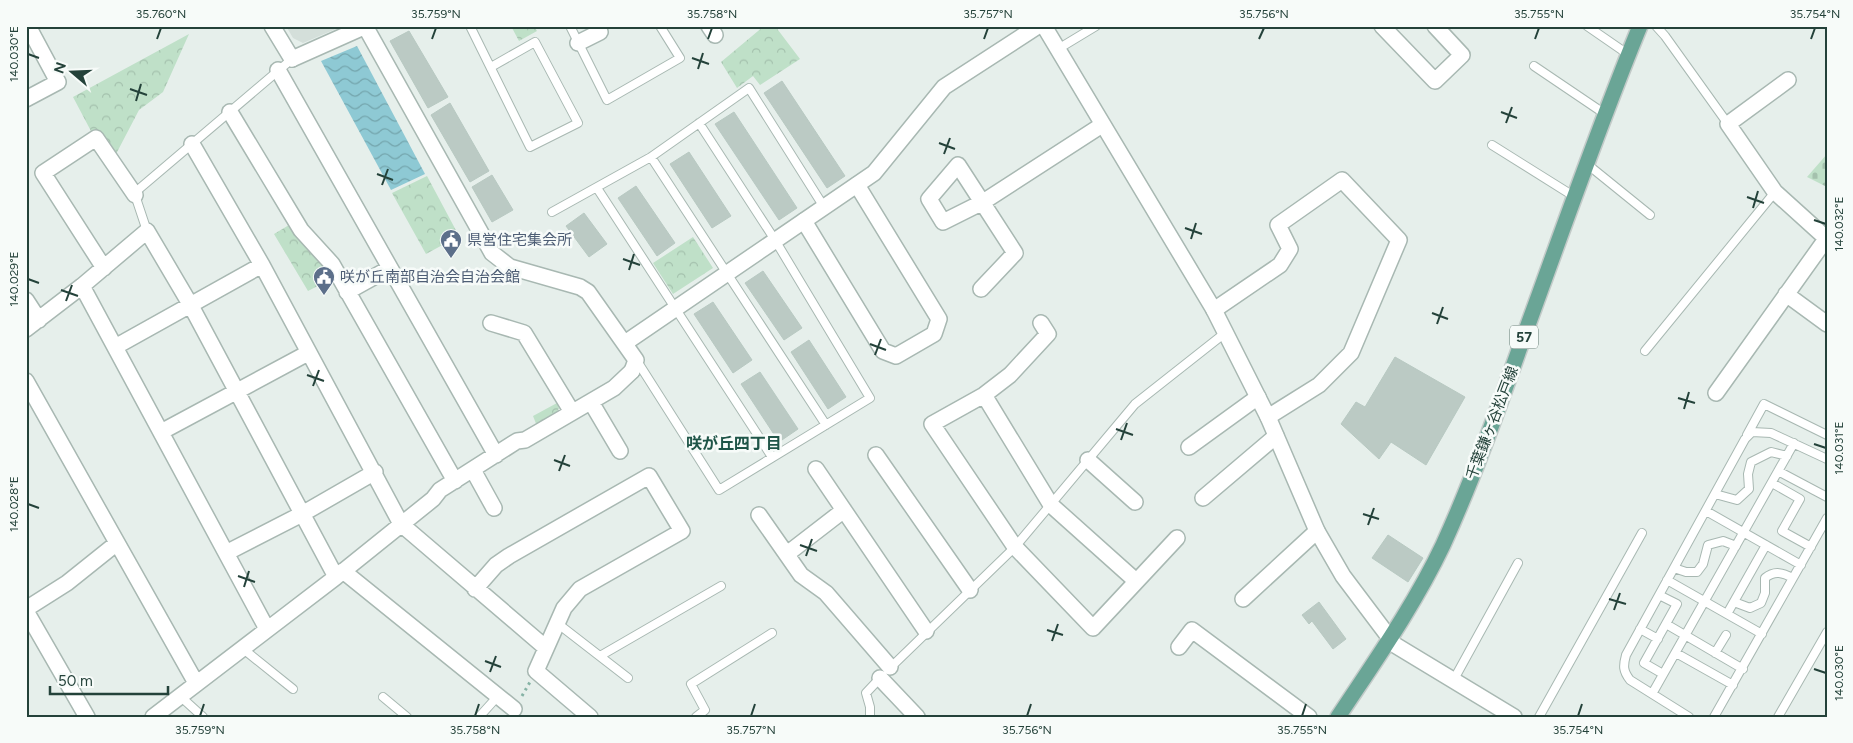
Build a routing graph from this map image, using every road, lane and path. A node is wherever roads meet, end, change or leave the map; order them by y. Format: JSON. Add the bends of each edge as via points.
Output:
{"nodes":[{"id":1,"x":28,"y":26,"type":"edge"},
{"id":2,"x":272,"y":26,"type":"edge"},
{"id":3,"x":365,"y":26,"type":"edge"},
{"id":4,"x":470,"y":26,"type":"edge"},
{"id":5,"x":570,"y":26,"type":"edge"},
{"id":6,"x":660,"y":26,"type":"edge"},
{"id":7,"x":1038,"y":26,"type":"edge"},
{"id":8,"x":1044,"y":26,"type":"edge"},
{"id":9,"x":1096,"y":26,"type":"edge"},
{"id":10,"x":1382,"y":26,"type":"edge"},
{"id":11,"x":1435,"y":26,"type":"edge"},
{"id":12,"x":1587,"y":26,"type":"edge"},
{"id":13,"x":1640,"y":26,"type":"edge"},
{"id":14,"x":1656,"y":26,"type":"edge"},
{"id":15,"x":600,"y":32,"type":"dead end"},
{"id":16,"x":578,"y":43,"type":"junction"},
{"id":17,"x":1058,"y":49,"type":"junction"},
{"id":18,"x":1629,"y":55,"type":"junction"},
{"id":19,"x":292,"y":59,"type":"junction"},
{"id":20,"x":1534,"y":66,"type":"dead end"},
{"id":21,"x":491,"y":67,"type":"junction"},
{"id":22,"x":278,"y":70,"type":"junction"},
{"id":23,"x":1788,"y":80,"type":"dead end"},
{"id":24,"x":26,"y":98,"type":"edge"},
{"id":25,"x":230,"y":112,"type":"junction"},
{"id":26,"x":1605,"y":114,"type":"junction"},
{"id":27,"x":699,"y":123,"type":"junction"},
{"id":28,"x":1728,"y":124,"type":"junction"},
{"id":29,"x":1102,"y":125,"type":"junction"},
{"id":30,"x":192,"y":144,"type":"junction"},
{"id":31,"x":1492,"y":145,"type":"dead end"},
{"id":32,"x":651,"y":157,"type":"junction"},
{"id":33,"x":1588,"y":164,"type":"junction"},
{"id":34,"x":857,"y":185,"type":"junction"},
{"id":35,"x":597,"y":188,"type":"junction"},
{"id":36,"x":1775,"y":192,"type":"junction"},
{"id":37,"x":134,"y":195,"type":"junction"},
{"id":38,"x":1575,"y":197,"type":"junction"},
{"id":39,"x":824,"y":207,"type":"junction"},
{"id":40,"x":552,"y":212,"type":"dead end"},
{"id":41,"x":1650,"y":215,"type":"dead end"},
{"id":42,"x":804,"y":220,"type":"junction"},
{"id":43,"x":147,"y":231,"type":"junction"},
{"id":44,"x":1826,"y":239,"type":"edge"},
{"id":45,"x":775,"y":240,"type":"junction"},
{"id":46,"x":262,"y":265,"type":"junction"},
{"id":47,"x":104,"y":268,"type":"junction"},
{"id":48,"x":390,"y":268,"type":"junction"},
{"id":49,"x":727,"y":273,"type":"junction"},
{"id":50,"x":82,"y":286,"type":"junction"},
{"id":51,"x":981,"y":290,"type":"dead end"},
{"id":52,"x":347,"y":292,"type":"junction"},
{"id":53,"x":1786,"y":294,"type":"junction"},
{"id":54,"x":26,"y":300,"type":"edge"},
{"id":55,"x":190,"y":304,"type":"junction"},
{"id":56,"x":675,"y":309,"type":"junction"},
{"id":57,"x":1214,"y":310,"type":"junction"},
{"id":58,"x":39,"y":320,"type":"junction"},
{"id":59,"x":1041,"y":323,"type":"dead end"},
{"id":60,"x":491,"y":324,"type":"dead end"},
{"id":61,"x":1827,"y":324,"type":"edge"},
{"id":62,"x":26,"y":329,"type":"edge"},
{"id":63,"x":1225,"y":333,"type":"junction"},
{"id":64,"x":625,"y":342,"type":"junction"},
{"id":65,"x":115,"y":347,"type":"junction"},
{"id":66,"x":1644,"y":351,"type":"dead end"},
{"id":67,"x":308,"y":353,"type":"junction"},
{"id":68,"x":634,"y":365,"type":"junction"},
{"id":69,"x":26,"y":380,"type":"edge"},
{"id":70,"x":237,"y":392,"type":"junction"},
{"id":71,"x":1716,"y":393,"type":"dead end"},
{"id":72,"x":984,"y":395,"type":"junction"},
{"id":73,"x":1258,"y":397,"type":"junction"},
{"id":74,"x":591,"y":402,"type":"junction"},
{"id":75,"x":572,"y":412,"type":"junction"},
{"id":76,"x":1268,"y":417,"type":"junction"},
{"id":77,"x":826,"y":424,"type":"junction"},
{"id":78,"x":161,"y":432,"type":"junction"},
{"id":79,"x":1827,"y":435,"type":"edge"},
{"id":80,"x":1276,"y":436,"type":"junction"},
{"id":81,"x":1745,"y":439,"type":"junction"},
{"id":82,"x":1794,"y":444,"type":"junction"},
{"id":83,"x":1189,"y":447,"type":"dead end"},
{"id":84,"x":620,"y":451,"type":"dead end"},
{"id":85,"x":876,"y":454,"type":"dead end"},
{"id":86,"x":496,"y":455,"type":"junction"},
{"id":87,"x":1787,"y":456,"type":"junction"},
{"id":88,"x":772,"y":458,"type":"junction"},
{"id":89,"x":1827,"y":459,"type":"edge"},
{"id":90,"x":1088,"y":460,"type":"junction"},
{"id":91,"x":473,"y":470,"type":"junction"},
{"id":92,"x":816,"y":470,"type":"dead end"},
{"id":93,"x":1778,"y":471,"type":"junction"},
{"id":94,"x":375,"y":472,"type":"junction"},
{"id":95,"x":455,"y":481,"type":"junction"},
{"id":96,"x":1772,"y":483,"type":"junction"},
{"id":97,"x":1715,"y":494,"type":"junction"},
{"id":98,"x":1827,"y":497,"type":"edge"},
{"id":99,"x":1203,"y":498,"type":"dead end"},
{"id":100,"x":1135,"y":502,"type":"dead end"},
{"id":101,"x":1051,"y":505,"type":"junction"},
{"id":102,"x":494,"y":508,"type":"dead end"},
{"id":103,"x":844,"y":510,"type":"junction"},
{"id":104,"x":1706,"y":511,"type":"junction"},
{"id":105,"x":302,"y":514,"type":"junction"},
{"id":106,"x":759,"y":515,"type":"dead end"},
{"id":107,"x":1827,"y":518,"type":"edge"},
{"id":108,"x":401,"y":524,"type":"junction"},
{"id":109,"x":1317,"y":531,"type":"junction"},
{"id":110,"x":1744,"y":532,"type":"junction"},
{"id":111,"x":1642,"y":534,"type":"dead end"},
{"id":112,"x":1177,"y":538,"type":"dead end"},
{"id":113,"x":117,"y":543,"type":"junction"},
{"id":114,"x":1766,"y":545,"type":"junction"},
{"id":115,"x":1736,"y":546,"type":"junction"},
{"id":116,"x":1015,"y":547,"type":"junction"},
{"id":117,"x":1811,"y":547,"type":"junction"},
{"id":118,"x":226,"y":553,"type":"junction"},
{"id":119,"x":787,"y":554,"type":"junction"},
{"id":120,"x":1518,"y":563,"type":"dead end"},
{"id":121,"x":1800,"y":565,"type":"junction"},
{"id":122,"x":1674,"y":568,"type":"junction"},
{"id":123,"x":340,"y":574,"type":"junction"},
{"id":124,"x":1793,"y":578,"type":"junction"},
{"id":125,"x":1667,"y":580,"type":"junction"},
{"id":126,"x":1136,"y":581,"type":"junction"},
{"id":127,"x":721,"y":586,"type":"dead end"},
{"id":128,"x":475,"y":589,"type":"junction"},
{"id":129,"x":970,"y":590,"type":"junction"},
{"id":130,"x":1659,"y":595,"type":"junction"},
{"id":131,"x":1242,"y":599,"type":"dead end"},
{"id":132,"x":1705,"y":602,"type":"junction"},
{"id":133,"x":1734,"y":602,"type":"junction"},
{"id":134,"x":26,"y":610,"type":"edge"},
{"id":135,"x":1727,"y":614,"type":"junction"},
{"id":136,"x":557,"y":623,"type":"junction"},
{"id":137,"x":1666,"y":624,"type":"junction"},
{"id":138,"x":267,"y":629,"type":"junction"},
{"id":139,"x":1640,"y":629,"type":"junction"},
{"id":140,"x":926,"y":630,"type":"junction"},
{"id":141,"x":1827,"y":632,"type":"edge"},
{"id":142,"x":772,"y":633,"type":"dead end"},
{"id":143,"x":1762,"y":634,"type":"junction"},
{"id":144,"x":1726,"y":635,"type":"dead end"},
{"id":145,"x":1685,"y":636,"type":"junction"},
{"id":146,"x":1658,"y":639,"type":"junction"},
{"id":147,"x":1389,"y":640,"type":"junction"},
{"id":148,"x":1179,"y":647,"type":"dead end"},
{"id":149,"x":242,"y":648,"type":"junction"},
{"id":150,"x":546,"y":648,"type":"junction"},
{"id":151,"x":1676,"y":653,"type":"junction"},
{"id":152,"x":1716,"y":653,"type":"junction"},
{"id":153,"x":600,"y":656,"type":"junction"},
{"id":154,"x":1743,"y":669,"type":"junction"},
{"id":155,"x":536,"y":671,"type":"junction"},
{"id":156,"x":885,"y":673,"type":"junction"},
{"id":157,"x":1663,"y":674,"type":"junction"},
{"id":158,"x":628,"y":678,"type":"dead end"},
{"id":159,"x":1453,"y":680,"type":"junction"},
{"id":160,"x":196,"y":683,"type":"junction"},
{"id":161,"x":1734,"y":685,"type":"junction"},
{"id":162,"x":293,"y":689,"type":"dead end"},
{"id":163,"x":1652,"y":694,"type":"junction"},
{"id":164,"x":180,"y":696,"type":"junction"},
{"id":165,"x":498,"y":696,"type":"junction"},
{"id":166,"x":383,"y":698,"type":"dead end"},
{"id":167,"x":514,"y":709,"type":"joint"},
{"id":168,"x":87,"y":717,"type":"edge"},
{"id":169,"x":152,"y":717,"type":"edge"},
{"id":170,"x":203,"y":717,"type":"edge"},
{"id":171,"x":407,"y":717,"type":"edge"},
{"id":172,"x":479,"y":717,"type":"edge"},
{"id":173,"x":590,"y":717,"type":"edge"},
{"id":174,"x":696,"y":717,"type":"edge"},
{"id":175,"x":870,"y":717,"type":"edge"},
{"id":176,"x":917,"y":717,"type":"edge"},
{"id":177,"x":1309,"y":717,"type":"edge"},
{"id":178,"x":1338,"y":717,"type":"edge"},
{"id":179,"x":1514,"y":717,"type":"edge"},
{"id":180,"x":1539,"y":717,"type":"edge"},
{"id":181,"x":1689,"y":717,"type":"edge"},
{"id":182,"x":1714,"y":717,"type":"edge"},
{"id":183,"x":1778,"y":717,"type":"edge"}],
"edges":[{"from":1,"to":24,"type":"street","via":[[58,82]]},
{"from":2,"to":19,"type":"street"},
{"from":3,"to":19,"type":"street"},
{"from":3,"to":64,"type":"street","via":[[492,252],[510,267],[588,292]]},
{"from":4,"to":21,"type":"lane"},
{"from":5,"to":16,"type":"lane"},
{"from":6,"to":16,"type":"lane","via":[[680,58],[606,100]]},
{"from":7,"to":34,"type":"street","via":[[944,87],[874,173]]},
{"from":8,"to":17,"type":"street"},
{"from":9,"to":17,"type":"lane"},
{"from":10,"to":11,"type":"street","via":[[1435,81],[1462,55]]},
{"from":12,"to":18,"type":"lane"},
{"from":13,"to":18,"type":"main road","name":"千葉鎌ヶ谷松戸線","number":"57"},
{"from":14,"to":28,"type":"lane"},
{"from":15,"to":16,"type":"street"},
{"from":17,"to":29,"type":"street"},
{"from":18,"to":26,"type":"main road","name":"千葉鎌ヶ谷松戸線","number":"57"},
{"from":19,"to":22,"type":"lane"},
{"from":20,"to":26,"type":"lane"},
{"from":21,"to":21,"type":"lane","via":[[530,147],[578,124],[535,42]]},
{"from":22,"to":25,"type":"lane"},
{"from":22,"to":48,"type":"street"},
{"from":23,"to":28,"type":"street"},
{"from":25,"to":30,"type":"lane"},
{"from":25,"to":52,"type":"street","via":[[301,230],[332,264]]},
{"from":26,"to":33,"type":"main road","name":"千葉鎌ヶ谷松戸線","number":"57"},
{"from":27,"to":32,"type":"lane"},
{"from":27,"to":39,"type":"lane","via":[[749,88]]},
{"from":27,"to":45,"type":"lane"},
{"from":28,"to":36,"type":"street"},
{"from":29,"to":51,"type":"street","via":[[983,202],[1015,253]]},
{"from":29,"to":57,"type":"street"},
{"from":30,"to":37,"type":"lane"},
{"from":30,"to":46,"type":"street"},
{"from":31,"to":38,"type":"lane"},
{"from":32,"to":35,"type":"lane"},
{"from":32,"to":49,"type":"lane"},
{"from":33,"to":38,"type":"main road","name":"千葉鎌ヶ谷松戸線","number":"57"},
{"from":33,"to":41,"type":"lane"},
{"from":34,"to":39,"type":"street"},
{"from":34,"to":42,"type":"street","via":[[939,320],[934,334],[896,356],[883,351]]},
{"from":35,"to":40,"type":"lane"},
{"from":35,"to":56,"type":"lane"},
{"from":36,"to":44,"type":"street"},
{"from":36,"to":66,"type":"lane"},
{"from":37,"to":43,"type":"lane"},
{"from":37,"to":47,"type":"street","via":[[96,138],[44,174]]},
{"from":38,"to":147,"type":"main road","name":"千葉鎌ヶ谷松戸線","number":"57","via":[[1456,515],[1426,577]]},
{"from":39,"to":42,"type":"street"},
{"from":42,"to":45,"type":"street"},
{"from":43,"to":47,"type":"street"},
{"from":43,"to":55,"type":"street"},
{"from":44,"to":53,"type":"street"},
{"from":45,"to":49,"type":"street"},
{"from":45,"to":77,"type":"lane","via":[[870,398]]},
{"from":46,"to":55,"type":"street"},
{"from":46,"to":67,"type":"street"},
{"from":47,"to":50,"type":"street"},
{"from":48,"to":52,"type":"street"},
{"from":48,"to":86,"type":"street"},
{"from":49,"to":56,"type":"street"},
{"from":49,"to":77,"type":"lane"},
{"from":50,"to":58,"type":"street"},
{"from":50,"to":65,"type":"street"},
{"from":52,"to":95,"type":"street"},
{"from":53,"to":61,"type":"street"},
{"from":53,"to":71,"type":"street"},
{"from":54,"to":58,"type":"street"},
{"from":55,"to":65,"type":"street"},
{"from":55,"to":70,"type":"street"},
{"from":56,"to":64,"type":"street"},
{"from":56,"to":88,"type":"lane"},
{"from":57,"to":63,"type":"street"},
{"from":57,"to":76,"type":"street","via":[[1280,265],[1290,249],[1278,226],[1342,180],[1399,240],[1351,353],[1319,385]]},
{"from":58,"to":62,"type":"street"},
{"from":59,"to":72,"type":"street","via":[[1048,334],[1010,375]]},
{"from":60,"to":75,"type":"street","via":[[524,333]]},
{"from":63,"to":73,"type":"street"},
{"from":63,"to":90,"type":"lane","via":[[1135,404]]},
{"from":64,"to":68,"type":"street"},
{"from":65,"to":78,"type":"street"},
{"from":67,"to":70,"type":"street"},
{"from":67,"to":94,"type":"street"},
{"from":68,"to":74,"type":"street","via":[[614,388]]},
{"from":68,"to":88,"type":"lane","via":[[719,490]]},
{"from":69,"to":113,"type":"street"},
{"from":70,"to":78,"type":"street"},
{"from":70,"to":105,"type":"street"},
{"from":72,"to":101,"type":"street"},
{"from":72,"to":116,"type":"street","via":[[932,424]]},
{"from":73,"to":76,"type":"street"},
{"from":73,"to":83,"type":"street"},
{"from":74,"to":75,"type":"street"},
{"from":74,"to":84,"type":"street"},
{"from":75,"to":86,"type":"street"},
{"from":76,"to":80,"type":"street"},
{"from":77,"to":88,"type":"lane"},
{"from":78,"to":118,"type":"street"},
{"from":79,"to":81,"type":"lane","via":[[1764,404]]},
{"from":80,"to":99,"type":"street"},
{"from":80,"to":109,"type":"street"},
{"from":81,"to":82,"type":"lane","via":[[1752,432],[1765,431]]},
{"from":81,"to":97,"type":"lane"},
{"from":82,"to":87,"type":"lane"},
{"from":82,"to":89,"type":"lane"},
{"from":85,"to":129,"type":"street"},
{"from":86,"to":91,"type":"street"},
{"from":87,"to":93,"type":"lane"},
{"from":87,"to":97,"type":"lane","via":[[1771,452],[1751,462],[1749,489],[1737,500]]},
{"from":90,"to":100,"type":"street"},
{"from":90,"to":101,"type":"lane"},
{"from":91,"to":95,"type":"street"},
{"from":91,"to":102,"type":"street"},
{"from":92,"to":103,"type":"street"},
{"from":93,"to":96,"type":"lane"},
{"from":93,"to":98,"type":"lane"},
{"from":94,"to":105,"type":"street"},
{"from":94,"to":108,"type":"street"},
{"from":95,"to":108,"type":"street"},
{"from":96,"to":110,"type":"lane"},
{"from":96,"to":117,"type":"lane","via":[[1800,499],[1782,531]]},
{"from":97,"to":104,"type":"lane"},
{"from":101,"to":116,"type":"lane"},
{"from":101,"to":126,"type":"street"},
{"from":103,"to":119,"type":"street"},
{"from":103,"to":140,"type":"street"},
{"from":104,"to":110,"type":"lane"},
{"from":104,"to":122,"type":"lane"},
{"from":105,"to":118,"type":"street"},
{"from":105,"to":123,"type":"street"},
{"from":106,"to":119,"type":"street"},
{"from":107,"to":117,"type":"lane"},
{"from":108,"to":123,"type":"street"},
{"from":108,"to":128,"type":"street"},
{"from":109,"to":131,"type":"street"},
{"from":109,"to":147,"type":"street","via":[[1343,576]]},
{"from":110,"to":114,"type":"lane"},
{"from":110,"to":115,"type":"lane"},
{"from":111,"to":180,"type":"lane"},
{"from":112,"to":126,"type":"street"},
{"from":113,"to":134,"type":"street","via":[[67,583]]},
{"from":113,"to":160,"type":"street"},
{"from":114,"to":121,"type":"lane"},
{"from":114,"to":133,"type":"lane"},
{"from":115,"to":122,"type":"lane","via":[[1723,541],[1708,545],[1697,572]]},
{"from":115,"to":132,"type":"lane"},
{"from":116,"to":126,"type":"street","via":[[1093,628]]},
{"from":116,"to":129,"type":"lane"},
{"from":117,"to":121,"type":"lane"},
{"from":118,"to":138,"type":"street"},
{"from":119,"to":156,"type":"street","via":[[801,575],[826,592]]},
{"from":120,"to":159,"type":"lane"},
{"from":121,"to":124,"type":"lane"},
{"from":122,"to":125,"type":"lane"},
{"from":123,"to":138,"type":"street"},
{"from":123,"to":165,"type":"street"},
{"from":124,"to":133,"type":"lane","via":[[1780,572],[1770,574],[1765,578],[1761,604],[1750,608]]},
{"from":124,"to":143,"type":"lane"},
{"from":125,"to":130,"type":"lane"},
{"from":125,"to":132,"type":"lane"},
{"from":127,"to":153,"type":"lane"},
{"from":128,"to":136,"type":"street","via":[[496,565],[509,556],[649,476],[682,530],[580,589],[564,608]]},
{"from":128,"to":150,"type":"street"},
{"from":129,"to":140,"type":"lane"},
{"from":130,"to":137,"type":"lane","via":[[1677,604]]},
{"from":130,"to":139,"type":"lane"},
{"from":132,"to":135,"type":"lane"},
{"from":132,"to":145,"type":"lane"},
{"from":133,"to":135,"type":"lane"},
{"from":134,"to":168,"type":"street"},
{"from":135,"to":143,"type":"lane"},
{"from":136,"to":150,"type":"street"},
{"from":136,"to":153,"type":"lane"},
{"from":137,"to":145,"type":"lane"},
{"from":137,"to":146,"type":"lane"},
{"from":138,"to":149,"type":"street"},
{"from":139,"to":146,"type":"lane"},
{"from":139,"to":163,"type":"lane","via":[[1623,666],[1630,680]]},
{"from":140,"to":156,"type":"lane"},
{"from":141,"to":183,"type":"lane"},
{"from":142,"to":174,"type":"lane","via":[[691,684],[705,710]]},
{"from":143,"to":154,"type":"lane"},
{"from":144,"to":152,"type":"lane"},
{"from":145,"to":151,"type":"lane"},
{"from":145,"to":152,"type":"lane"},
{"from":146,"to":157,"type":"lane","via":[[1644,663]]},
{"from":147,"to":159,"type":"street"},
{"from":147,"to":178,"type":"main road","name":"千葉鎌ヶ谷松戸線","number":"57"},
{"from":148,"to":177,"type":"street","via":[[1192,630]]},
{"from":149,"to":160,"type":"street"},
{"from":149,"to":162,"type":"lane"},
{"from":150,"to":155,"type":"street"},
{"from":151,"to":157,"type":"lane"},
{"from":151,"to":161,"type":"lane"},
{"from":152,"to":154,"type":"lane"},
{"from":153,"to":158,"type":"lane"},
{"from":154,"to":161,"type":"lane"},
{"from":155,"to":167,"type":"path"},
{"from":155,"to":173,"type":"street"},
{"from":156,"to":175,"type":"lane","via":[[866,693]]},
{"from":156,"to":176,"type":"street"},
{"from":157,"to":163,"type":"lane"},
{"from":159,"to":179,"type":"street"},
{"from":160,"to":164,"type":"street"},
{"from":161,"to":182,"type":"lane"},
{"from":163,"to":181,"type":"lane"},
{"from":164,"to":169,"type":"street"},
{"from":164,"to":170,"type":"lane"},
{"from":165,"to":167,"type":"street"},
{"from":165,"to":172,"type":"lane"},
{"from":166,"to":171,"type":"lane"}]}
